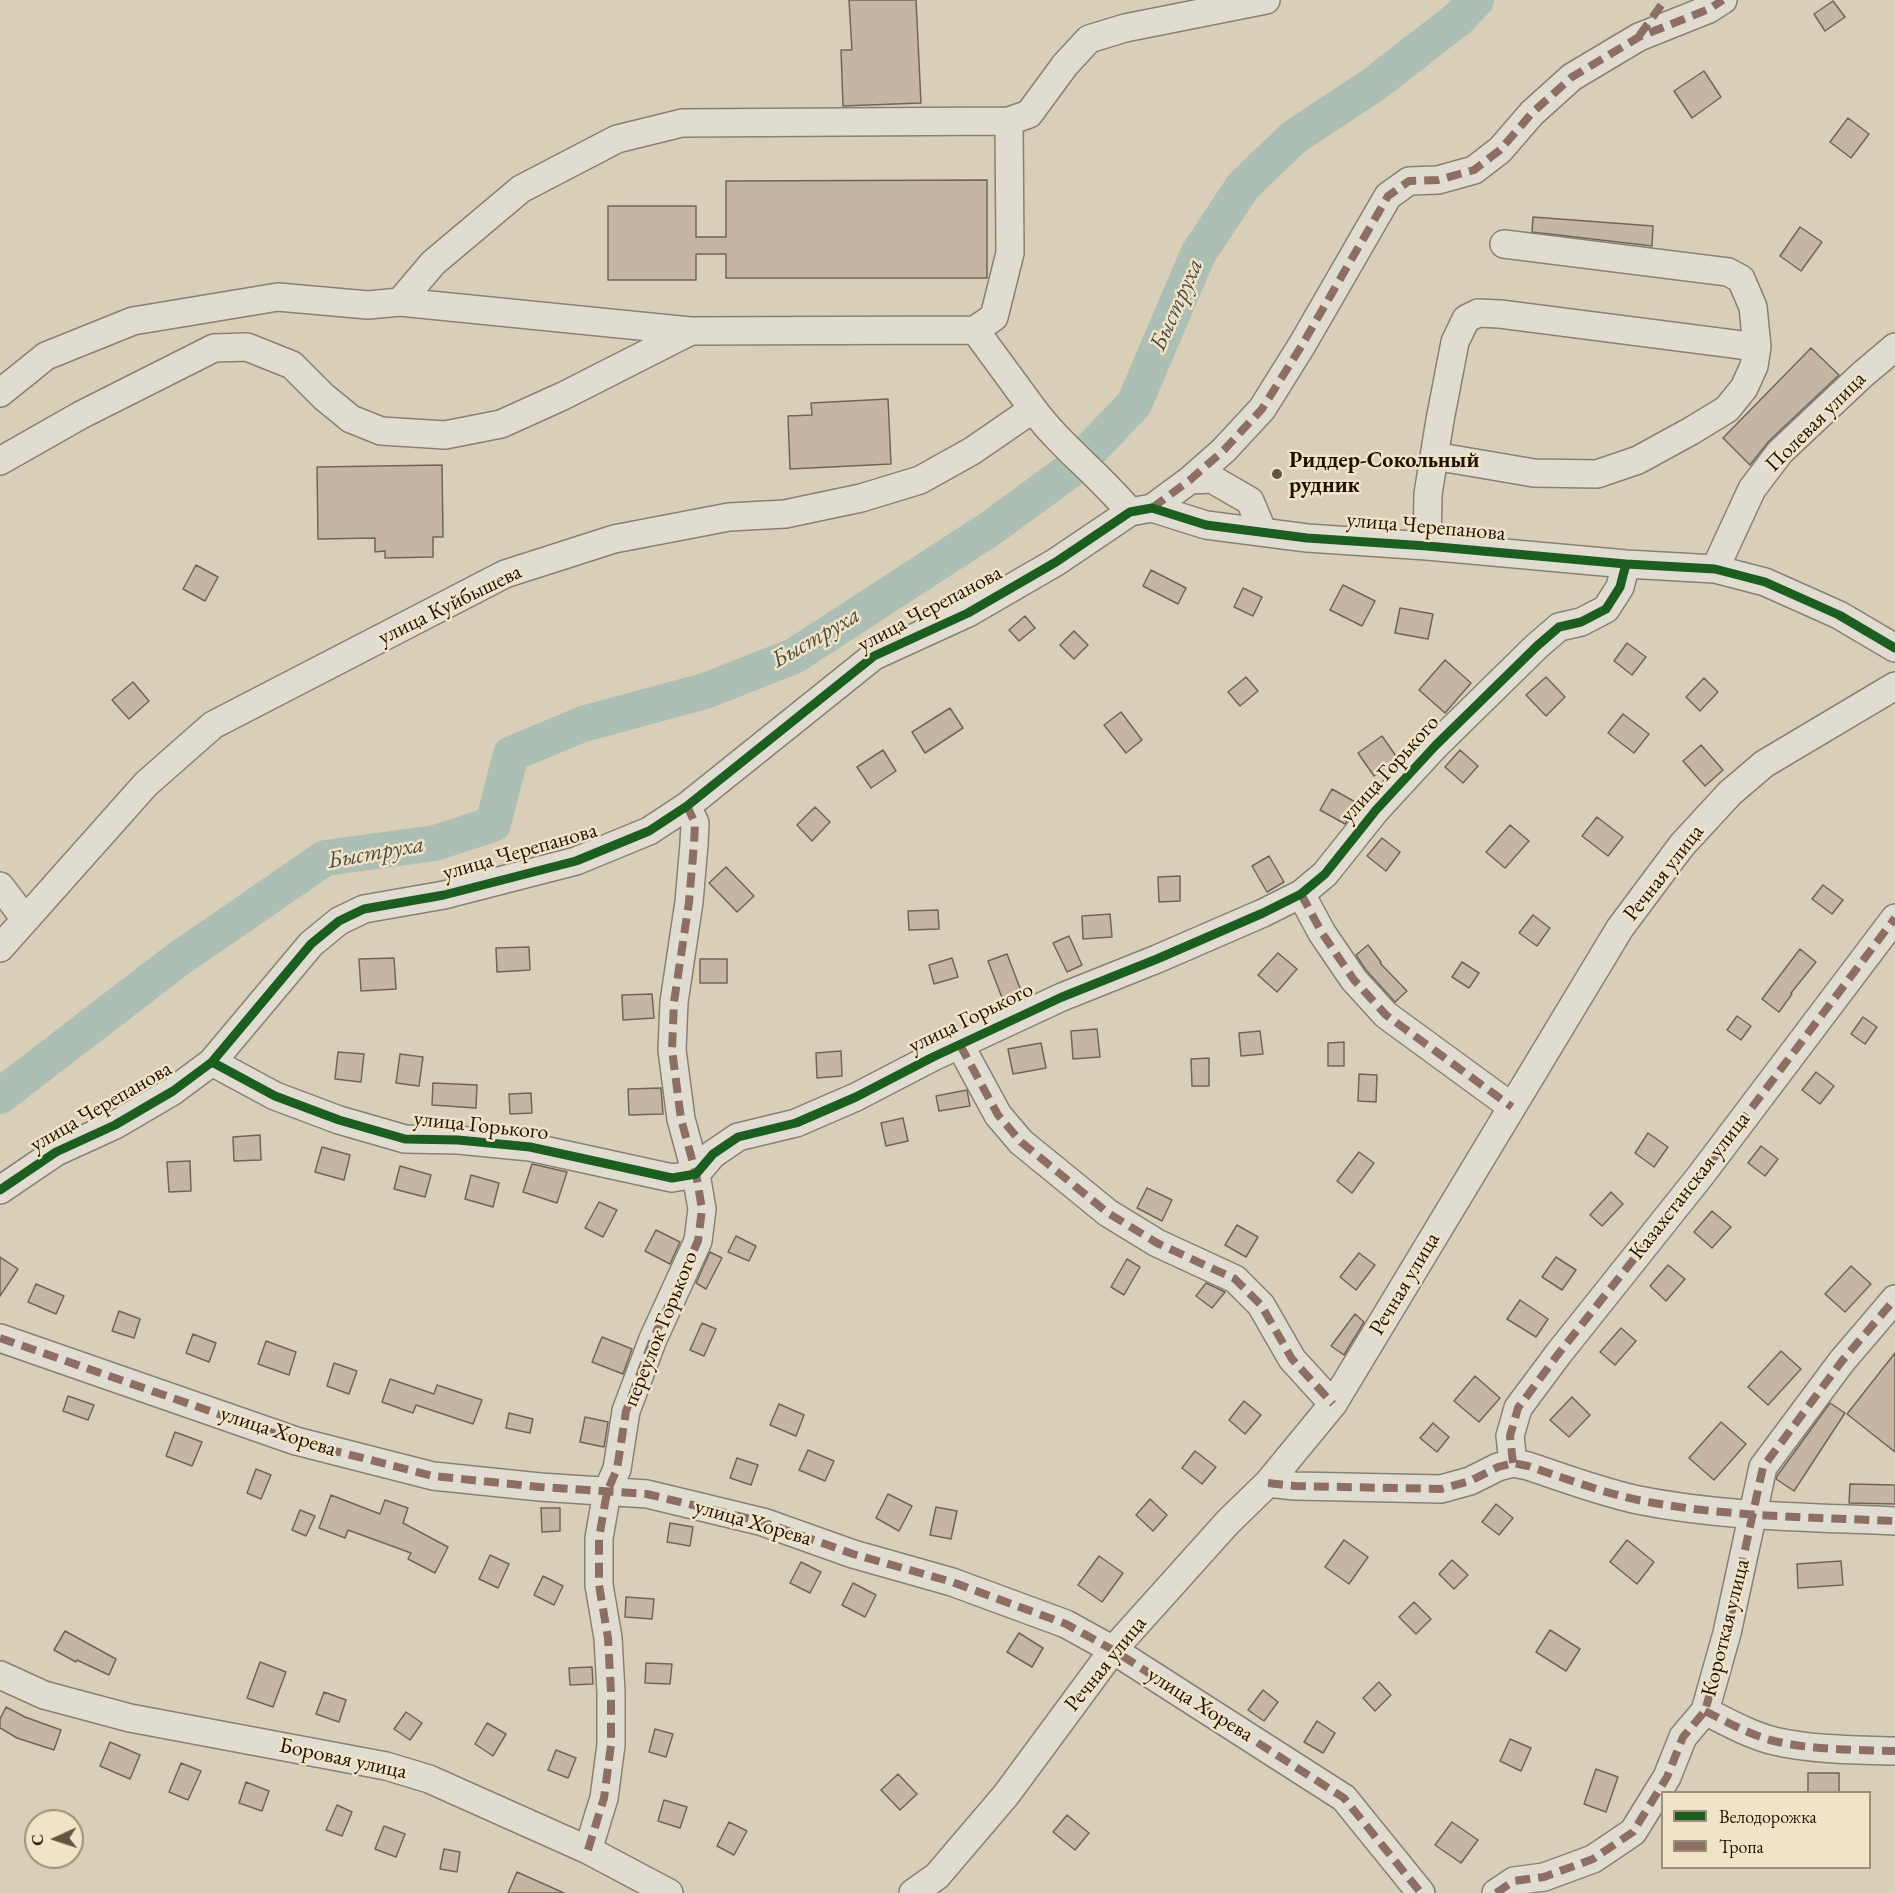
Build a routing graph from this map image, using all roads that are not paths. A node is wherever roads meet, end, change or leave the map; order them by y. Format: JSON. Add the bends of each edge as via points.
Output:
{"nodes":[{"id":1,"x":1266,"y":0,"type":"edge"},
{"id":2,"x":1723,"y":0,"type":"edge"},
{"id":3,"x":1009,"y":121,"type":"junction"},
{"id":4,"x":1504,"y":244,"type":"dead end"},
{"id":5,"x":400,"y":302,"type":"junction"},
{"id":6,"x":975,"y":330,"type":"junction"},
{"id":7,"x":692,"y":331,"type":"junction"},
{"id":8,"x":1757,"y":347,"type":"junction"},
{"id":9,"x":1895,"y":348,"type":"edge"},
{"id":10,"x":0,"y":393,"type":"edge"},
{"id":11,"x":1040,"y":419,"type":"junction"},
{"id":12,"x":1434,"y":456,"type":"junction"},
{"id":13,"x":0,"y":461,"type":"edge"},
{"id":14,"x":1190,"y":480,"type":"junction"},
{"id":15,"x":1141,"y":510,"type":"junction"},
{"id":16,"x":1263,"y":532,"type":"junction"},
{"id":17,"x":1426,"y":546,"type":"junction"},
{"id":18,"x":1626,"y":564,"type":"junction"},
{"id":19,"x":1715,"y":569,"type":"junction"},
{"id":20,"x":1895,"y":648,"type":"edge"},
{"id":21,"x":1895,"y":686,"type":"edge"},
{"id":22,"x":687,"y":806,"type":"junction"},
{"id":23,"x":0,"y":886,"type":"edge"},
{"id":24,"x":1301,"y":894,"type":"junction"},
{"id":25,"x":1895,"y":918,"type":"edge"},
{"id":26,"x":26,"y":919,"type":"junction"},
{"id":27,"x":0,"y":948,"type":"edge"},
{"id":28,"x":960,"y":1045,"type":"junction"},
{"id":29,"x":212,"y":1062,"type":"junction"},
{"id":30,"x":1512,"y":1107,"type":"junction"},
{"id":31,"x":696,"y":1174,"type":"junction"},
{"id":32,"x":0,"y":1190,"type":"edge"},
{"id":33,"x":1895,"y":1299,"type":"edge"},
{"id":34,"x":0,"y":1338,"type":"edge"},
{"id":35,"x":1333,"y":1404,"type":"junction"},
{"id":36,"x":1513,"y":1463,"type":"junction"},
{"id":37,"x":1268,"y":1483,"type":"junction"},
{"id":38,"x":607,"y":1492,"type":"junction"},
{"id":39,"x":1753,"y":1515,"type":"junction"},
{"id":40,"x":1895,"y":1521,"type":"edge"},
{"id":41,"x":1113,"y":1650,"type":"junction"},
{"id":42,"x":0,"y":1675,"type":"edge"},
{"id":43,"x":1705,"y":1711,"type":"junction"},
{"id":44,"x":1895,"y":1751,"type":"edge"},
{"id":45,"x":588,"y":1850,"type":"junction"},
{"id":46,"x":669,"y":1893,"type":"edge"},
{"id":47,"x":913,"y":1893,"type":"edge"},
{"id":48,"x":1420,"y":1893,"type":"edge"},
{"id":49,"x":1496,"y":1893,"type":"edge"}],
"edges":[{"from":1,"to":3,"type":"street","via":[[1089,39],[1029,114]]},
{"from":2,"to":14,"type":"street","via":[[1639,36],[1572,77],[1532,113],[1500,150],[1474,170],[1438,180],[1409,181],[1388,196],[1262,409]]},
{"from":3,"to":5,"type":"street","via":[[682,123],[617,139],[521,189],[433,263]]},
{"from":3,"to":6,"type":"street","via":[[1010,253],[994,317]]},
{"from":4,"to":8,"type":"street","via":[[1728,272],[1741,279],[1753,307]]},
{"from":5,"to":7,"type":"street"},
{"from":5,"to":10,"type":"street","via":[[368,305],[278,297],[133,321],[46,356]]},
{"from":6,"to":7,"type":"street"},
{"from":6,"to":11,"type":"street"},
{"from":7,"to":13,"type":"street","via":[[501,424],[445,435],[381,430],[351,419],[292,365],[248,347],[214,348]]},
{"from":8,"to":12,"type":"street","via":[[1744,388],[1727,408],[1638,460],[1597,474],[1534,473]]},
{"from":8,"to":12,"type":"street","via":[[1478,313],[1466,320],[1455,342]]},
{"from":9,"to":19,"type":"street","name":"Полевая улица","via":[[1780,452],[1752,489]]},
{"from":11,"to":15,"type":"street","via":[[1112,490]]},
{"from":11,"to":26,"type":"street","name":"улица Куйбышева","via":[[920,480],[861,498],[785,514],[729,517],[614,539],[505,574],[213,725],[146,783]]},
{"from":12,"to":17,"type":"street"},
{"from":14,"to":15,"type":"street"},
{"from":14,"to":16,"type":"street","via":[[1212,479],[1250,501]]},
{"from":15,"to":16,"type":"street","name":"улица Черепанова","via":[[1206,525]]},
{"from":15,"to":22,"type":"street","name":"улица Черепанова","via":[[968,613],[874,656]]},
{"from":16,"to":17,"type":"street","name":"улица Черепанова"},
{"from":17,"to":18,"type":"street","name":"улица Черепанова"},
{"from":18,"to":19,"type":"street","name":"улица Черепанова"},
{"from":18,"to":24,"type":"street","name":"улица Горького","via":[[1620,587],[1606,609],[1581,622],[1559,627],[1537,645],[1435,746],[1376,810],[1325,874]]},
{"from":19,"to":20,"type":"street","name":"улица Черепанова","via":[[1765,582],[1839,615]]},
{"from":21,"to":30,"type":"street","name":"Речная улица","via":[[1764,765],[1730,793],[1682,845],[1620,928]]},
{"from":22,"to":29,"type":"street","name":"улица Черепанова","via":[[649,831],[576,861],[444,895],[364,909],[339,921],[311,944]]},
{"from":22,"to":31,"type":"street","name":"переулок Горького","via":[[695,823],[694,844],[674,1002],[672,1050],[681,1119]]},
{"from":23,"to":26,"type":"street"},
{"from":24,"to":28,"type":"street","name":"улица Горького"},
{"from":24,"to":30,"type":"street","via":[[1354,980],[1386,1015]]},
{"from":25,"to":36,"type":"street","name":"Казахстанская улица","via":[[1518,1408],[1510,1436]]},
{"from":26,"to":27,"type":"street","name":"улица Куйбышева"},
{"from":28,"to":31,"type":"street","name":"улица Горького","via":[[795,1123],[738,1137],[713,1154]]},
{"from":28,"to":35,"type":"street","via":[[998,1115],[1021,1142],[1108,1212],[1156,1243],[1234,1279],[1261,1305],[1292,1359]]},
{"from":29,"to":31,"type":"street","name":"улица Горького","via":[[275,1096],[405,1139],[530,1147],[672,1178]]},
{"from":29,"to":32,"type":"street","name":"улица Черепанова","via":[[173,1091],[115,1125],[56,1152]]},
{"from":30,"to":35,"type":"street","name":"Речная улица"},
{"from":31,"to":38,"type":"street","name":"переулок Горького","via":[[702,1209],[698,1241],[652,1339],[626,1411],[617,1469]]},
{"from":33,"to":39,"type":"street","name":"Короткая улица","via":[[1842,1361],[1763,1467]]},
{"from":34,"to":38,"type":"street","name":"улица Хорева","via":[[307,1444],[433,1476]]},
{"from":35,"to":37,"type":"street","name":"Речная улица"},
{"from":36,"to":37,"type":"street","via":[[1441,1488]]},
{"from":36,"to":39,"type":"street","via":[[1637,1499]]},
{"from":37,"to":41,"type":"street","name":"Речная улица"},
{"from":38,"to":41,"type":"street","name":"улица Хорева","via":[[647,1494],[763,1522],[1066,1624]]},
{"from":38,"to":45,"type":"street","name":"переулок Горького","via":[[599,1538],[599,1585],[608,1638],[611,1745],[604,1798]]},
{"from":39,"to":40,"type":"street"},
{"from":39,"to":43,"type":"street","name":"Короткая улица"},
{"from":41,"to":47,"type":"street","name":"Речная улица","via":[[1006,1795],[937,1876]]},
{"from":41,"to":48,"type":"street","name":"улица Хорева","via":[[1344,1798]]},
{"from":42,"to":45,"type":"street","name":"Боровая улица","via":[[45,1695],[130,1718],[386,1766],[429,1779]]},
{"from":43,"to":44,"type":"street","via":[[1773,1740],[1831,1749]]},
{"from":43,"to":49,"type":"street","name":"Короткая улица","via":[[1683,1737],[1667,1777],[1633,1832],[1593,1860],[1544,1877],[1514,1881]]},
{"from":45,"to":46,"type":"street","name":"Боровая улица"}]}
